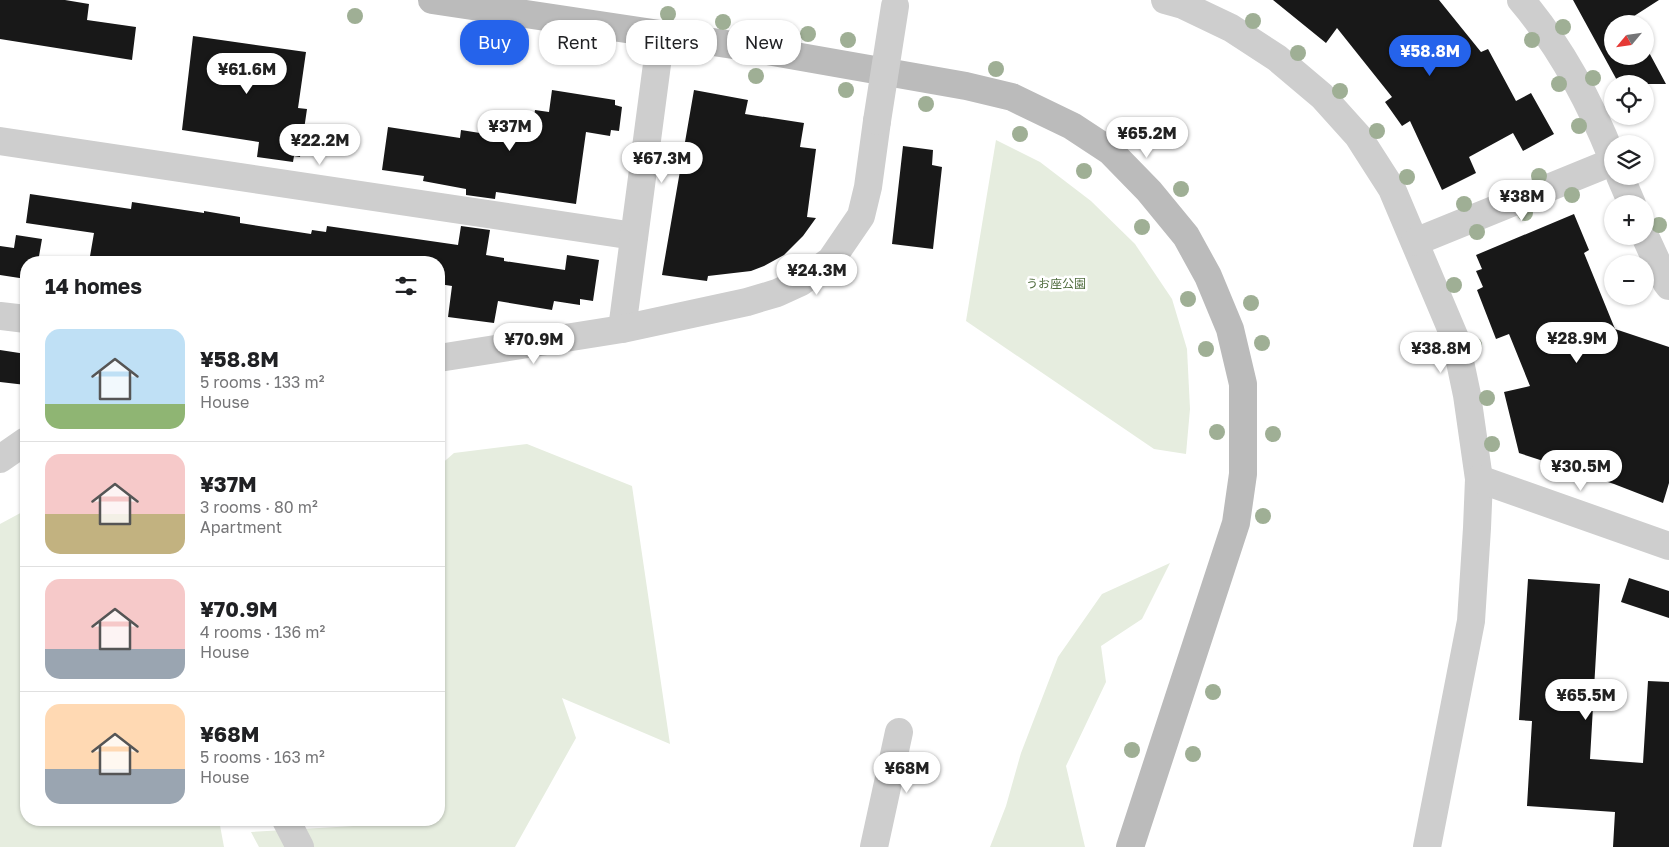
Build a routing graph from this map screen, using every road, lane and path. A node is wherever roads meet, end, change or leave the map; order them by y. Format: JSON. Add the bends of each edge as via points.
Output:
{"nodes":[{"id":1,"x":432,"y":0,"type":"edge"},
{"id":2,"x":1165,"y":0,"type":"edge"},
{"id":3,"x":1521,"y":0,"type":"edge"},
{"id":4,"x":895,"y":3,"type":"edge"},
{"id":5,"x":626,"y":29,"type":"edge"},
{"id":6,"x":717,"y":43,"type":"edge"},
{"id":7,"x":656,"y":65,"type":"edge"},
{"id":8,"x":1604,"y":136,"type":"edge"},
{"id":9,"x":0,"y":141,"type":"edge"},
{"id":10,"x":1604,"y":165,"type":"edge"},
{"id":11,"x":634,"y":236,"type":"junction"},
{"id":12,"x":1416,"y":242,"type":"junction"},
{"id":13,"x":1649,"y":245,"type":"edge"},
{"id":14,"x":1669,"y":286,"type":"edge"},
{"id":15,"x":0,"y":316,"type":"edge"},
{"id":16,"x":20,"y":319,"type":"edge"},
{"id":17,"x":622,"y":329,"type":"junction"},
{"id":18,"x":445,"y":357,"type":"edge"},
{"id":19,"x":20,"y":446,"type":"edge"},
{"id":20,"x":0,"y":459,"type":"edge"},
{"id":21,"x":1479,"y":479,"type":"junction"},
{"id":22,"x":1669,"y":546,"type":"edge"},
{"id":23,"x":899,"y":732,"type":"dead end"},
{"id":24,"x":289,"y":826,"type":"edge"},
{"id":25,"x":300,"y":847,"type":"edge"},
{"id":26,"x":874,"y":847,"type":"edge"},
{"id":27,"x":1130,"y":847,"type":"edge"},
{"id":28,"x":1427,"y":847,"type":"edge"}],
"edges":[{"from":1,"to":5,"type":"street"},
{"from":2,"to":12,"type":"street","via":[[1183,5],[1230,28],[1277,58],[1322,96],[1358,136],[1392,189]]},
{"from":3,"to":8,"type":"street","via":[[1561,52],[1595,113]]},
{"from":4,"to":17,"type":"street","bridge":true,"via":[[861,216],[831,260],[801,282],[777,293]]},
{"from":6,"to":27,"type":"street","via":[[878,70],[1012,97],[1072,126],[1110,151],[1186,236],[1208,276],[1230,329],[1243,384],[1243,474],[1236,523]]},
{"from":7,"to":11,"type":"street"},
{"from":9,"to":11,"type":"street"},
{"from":10,"to":12,"type":"street"},
{"from":11,"to":17,"type":"street"},
{"from":12,"to":21,"type":"street","via":[[1455,338]]},
{"from":13,"to":14,"type":"street"},
{"from":15,"to":16,"type":"street"},
{"from":17,"to":18,"type":"street"},
{"from":19,"to":20,"type":"street"},
{"from":21,"to":22,"type":"street"},
{"from":21,"to":28,"type":"street","via":[[1472,621]]},
{"from":23,"to":26,"type":"street"},
{"from":24,"to":25,"type":"street"}]}
